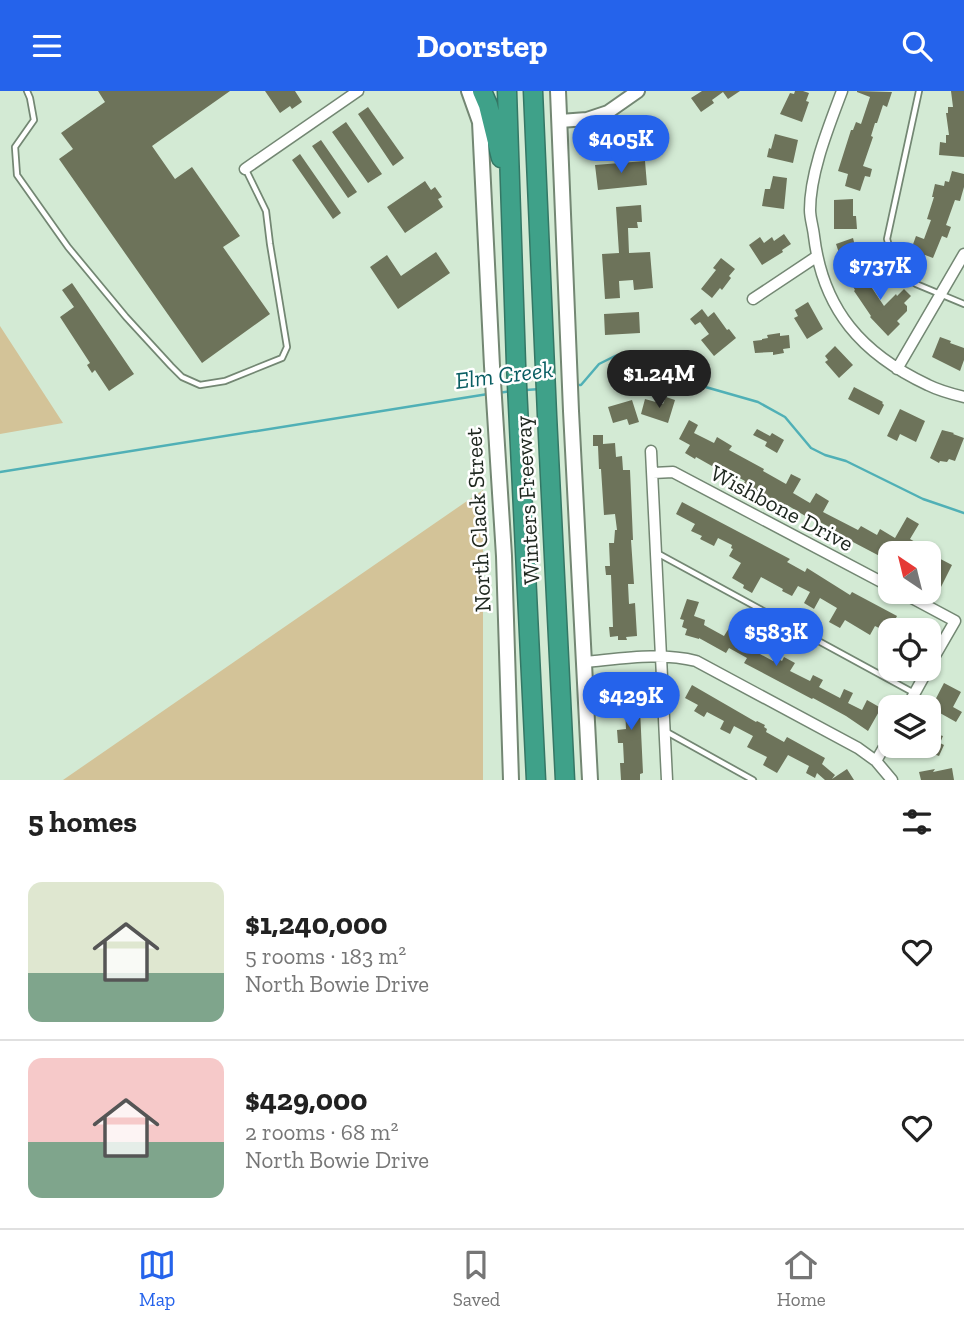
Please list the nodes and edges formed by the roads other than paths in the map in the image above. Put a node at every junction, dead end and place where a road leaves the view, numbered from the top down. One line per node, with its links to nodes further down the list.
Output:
1 (27, 91): 12 (lane)
2 (358, 91): 12 (street)
3 (469, 91): 35 (main road, North Clack Street)
4 (482, 91): 13 (highway)
5 (507, 91): 13 (highway, Winters Freeway)
6 (533, 91): 37 (highway, Winters Freeway)
7 (558, 91): 11 (main road)
8 (638, 91): 11 (street)
9 (842, 91): 15 (street)
10 (919, 91): 16 (lane)
11 (560, 121): 29 (main road)
12 (245, 169)
13 (511, 214): 36 (highway, Winters Freeway)
14 (964, 254): 16 (street)
15 (816, 257): 17 (street); 19 (street)
16 (941, 293): 18 (lane); 19 (street)
17 (753, 299)
18 (964, 303)
19 (897, 369): 20 (street)
20 (964, 397)
21 (651, 451): 22 (street)
22 (653, 473): 23 (street); 24 (street, Wishbone Drive)
23 (656, 552): 28 (street); 31 (lane)
24 (878, 580)
25 (926, 604): 26 (street)
26 (959, 620): 27 (street)
27 (941, 648)
28 (662, 657): 29 (street); 32 (street); 34 (street)
29 (583, 662): 38 (main road)
30 (921, 681): 31 (street)
31 (914, 693)
32 (665, 731): 39 (street); 40 (lane)
33 (878, 758): 34 (street)
34 (876, 761): 41 (street)
35 (511, 780)
36 (536, 780)
37 (565, 780)
38 (590, 780)
39 (667, 780)
40 (753, 780)
41 (892, 780)

